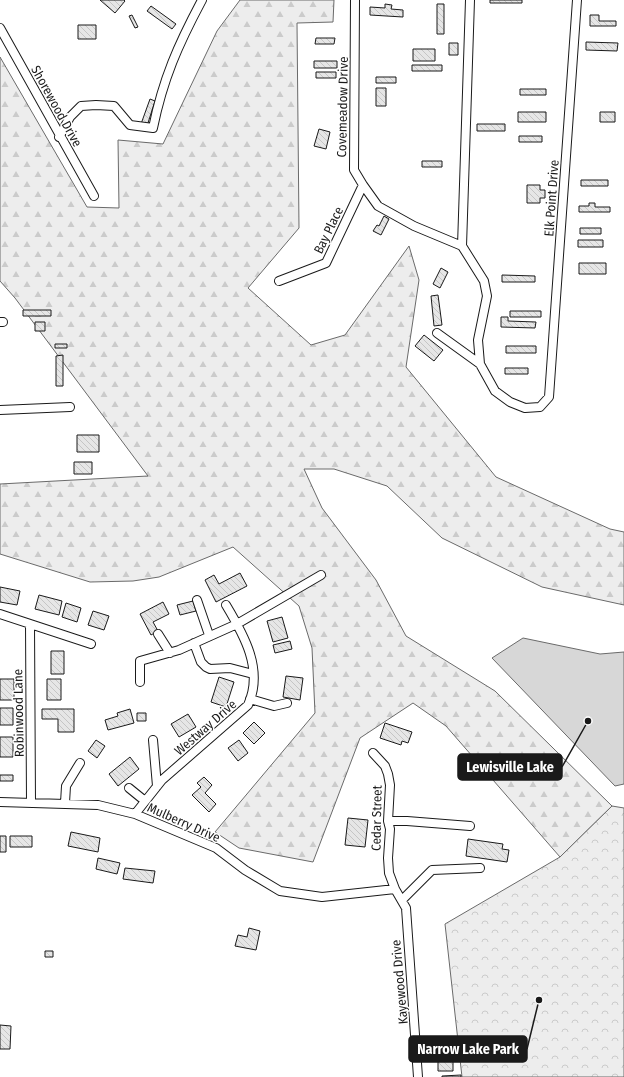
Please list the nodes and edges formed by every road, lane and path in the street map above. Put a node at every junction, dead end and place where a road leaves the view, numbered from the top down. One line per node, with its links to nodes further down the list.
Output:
1 (202, 0): 6 (street)
2 (355, 0): 7 (street, Covemeadow Drive)
3 (470, 0): 9 (street)
4 (577, 0): 12 (street, Elk Point Drive)
5 (0, 28): 6 (street, Shorewood Drive)
6 (59, 137): 8 (street, Shorewood Drive)
7 (363, 185): 9 (street, Covemeadow Drive); 10 (street, Bay Place)
8 (94, 196)
9 (462, 246): 12 (street)
10 (279, 281)
11 (436, 333): 12 (street)
12 (480, 364)
13 (70, 406): 14 (street)
14 (0, 410)
15 (322, 576): 20 (street)
16 (197, 600): 22 (street)
17 (226, 605): 20 (street, Westway Drive)
18 (0, 614): 19 (street)
19 (30, 624): 24 (street); 37 (street, Robinwood Lane)
20 (237, 624): 22 (street); 26 (street, Westway Drive)
21 (158, 634): 25 (street)
22 (209, 635): 23 (street)
23 (194, 643): 25 (street); 26 (street)
24 (91, 644)
25 (170, 653): 27 (street)
26 (253, 674): 28 (street, Westway Drive)
27 (140, 682)
28 (250, 699): 29 (street); 33 (street, Westway Drive)
29 (287, 703)
30 (153, 740): 33 (street)
31 (373, 753): 40 (street, Cedar Street)
32 (80, 763): 38 (street)
33 (158, 786): 35 (street, Westway Drive)
34 (130, 788): 35 (street)
35 (145, 801): 39 (street, Westway Drive)
36 (0, 802): 37 (street, Mulberry Drive)
37 (31, 802): 38 (street, Mulberry Drive)
38 (65, 803): 39 (street, Mulberry Drive)
39 (135, 814): 43 (street, Mulberry Drive)
40 (388, 821): 41 (street); 43 (street, Cedar Street)
41 (470, 826)
42 (480, 868): 44 (street)
43 (395, 889): 44 (street, Kayewood Drive)
44 (402, 900): 45 (street, Kayewood Drive)
45 (418, 1077)

